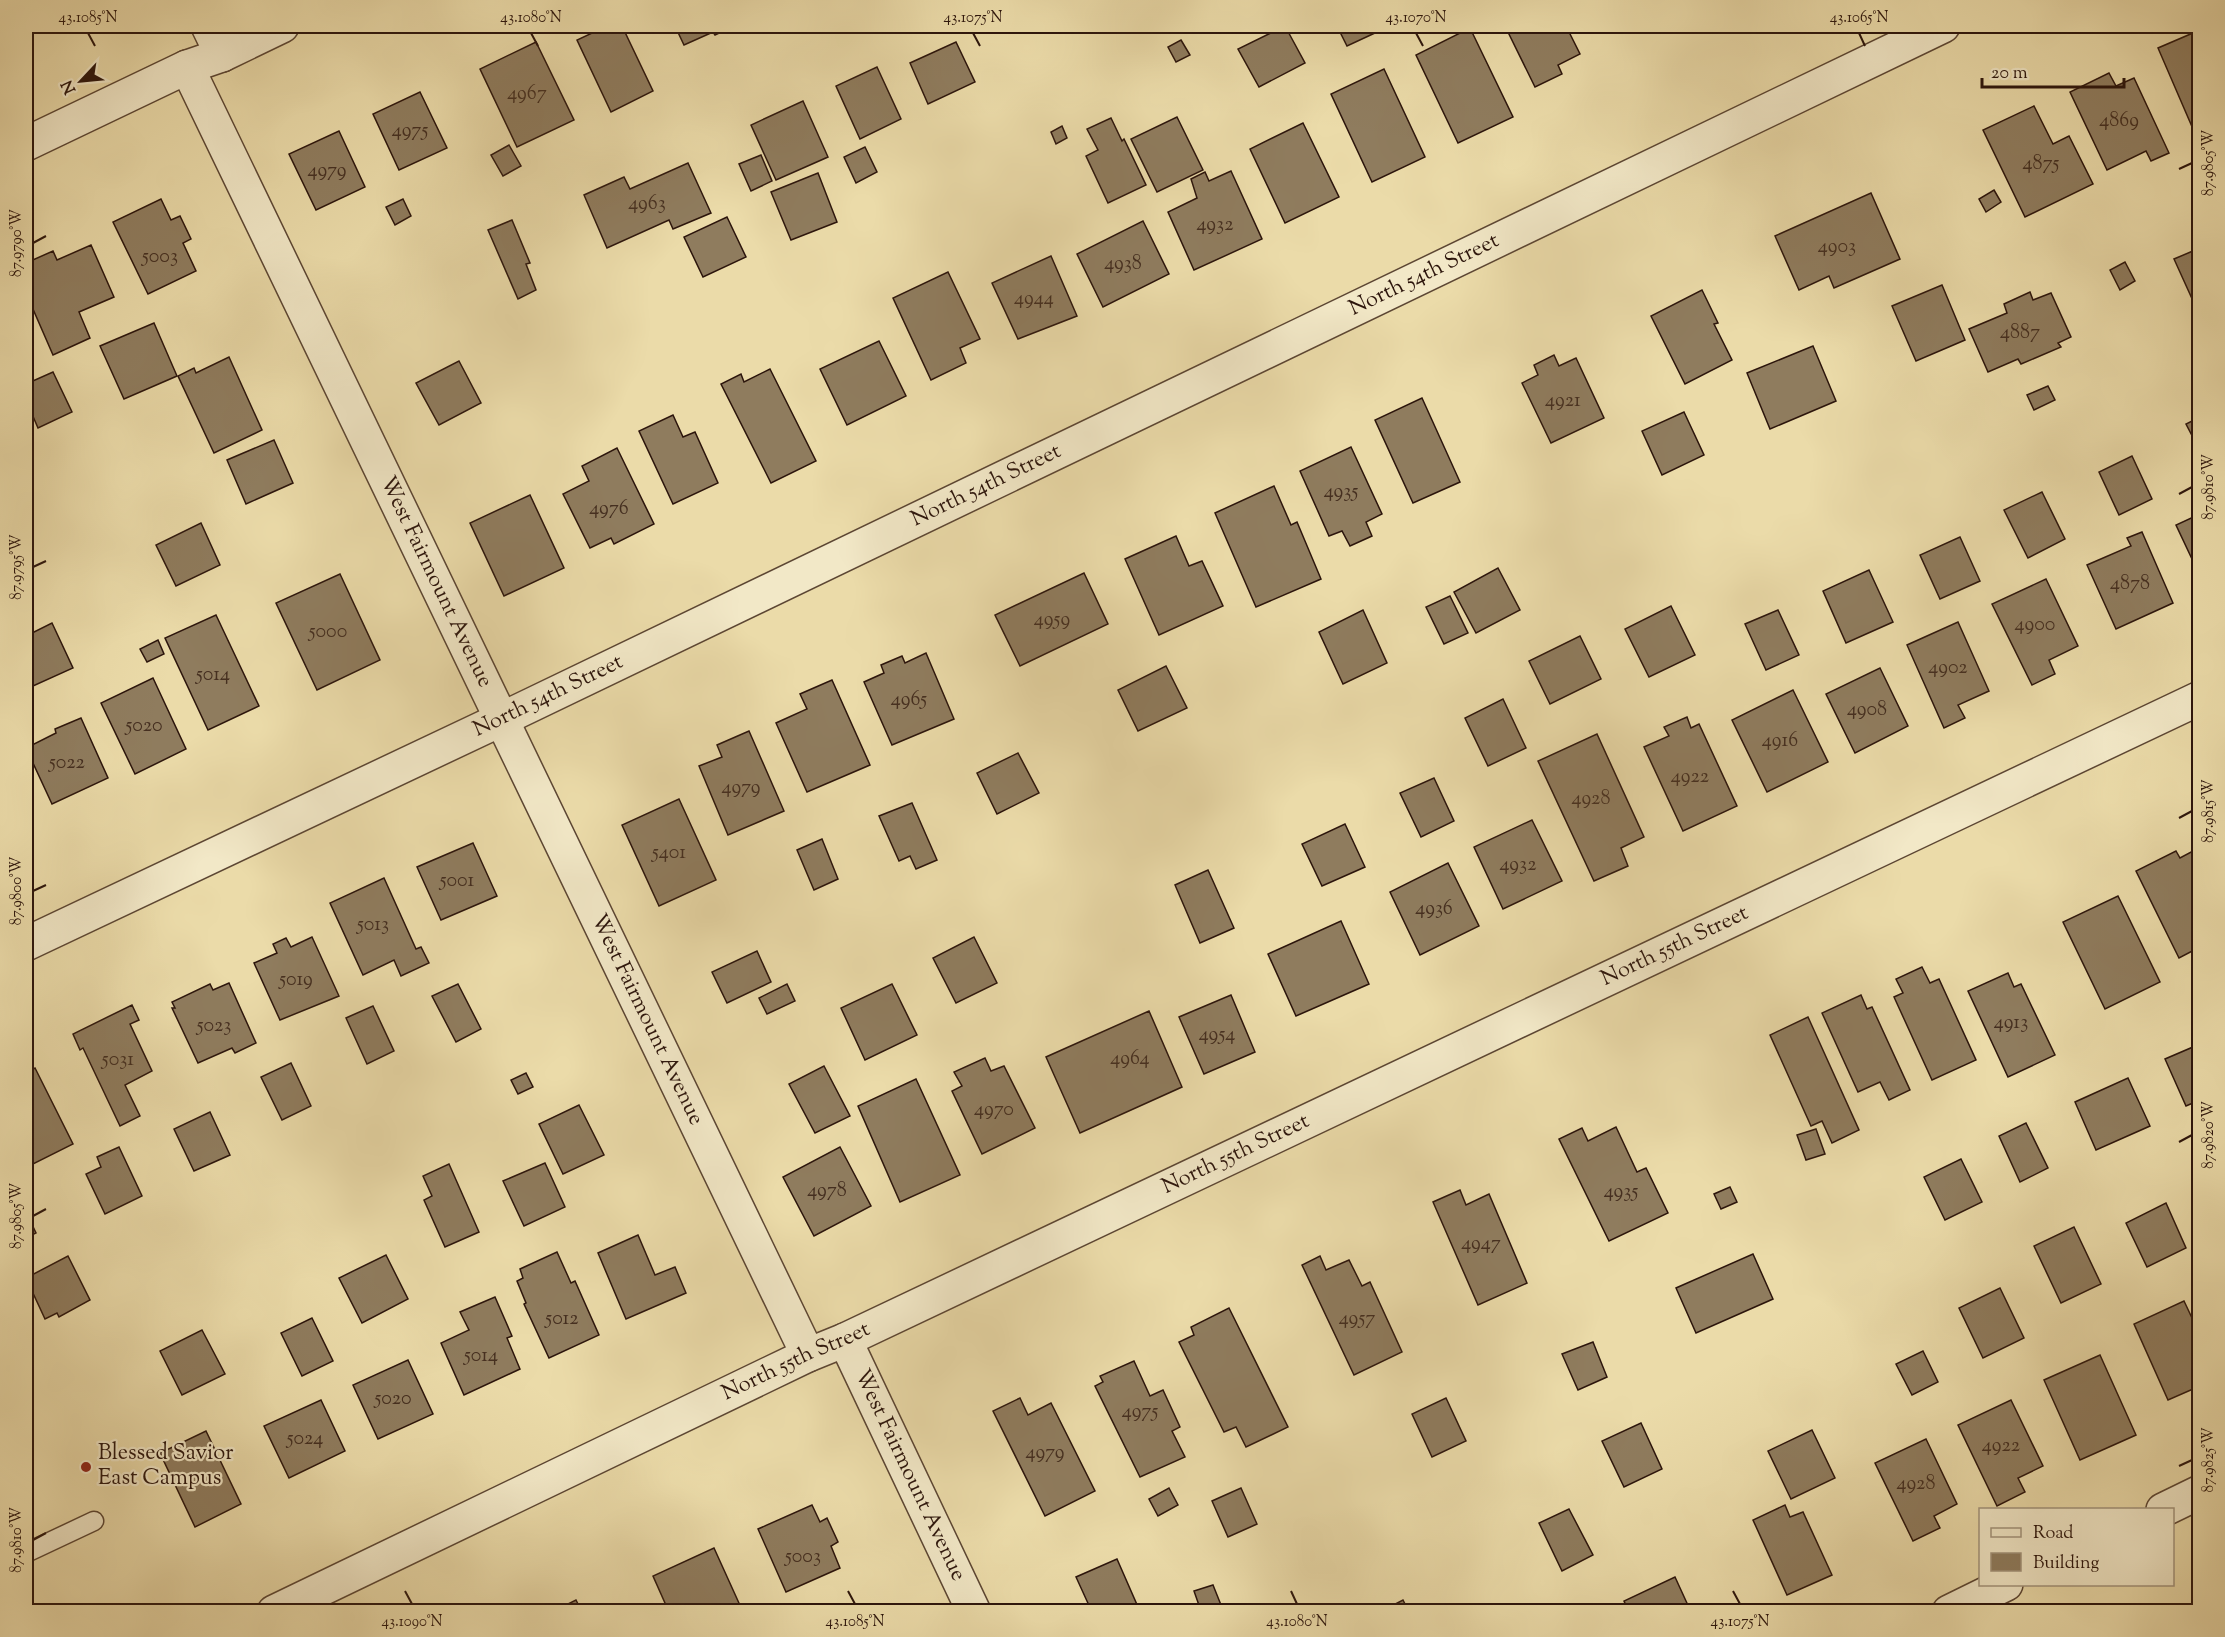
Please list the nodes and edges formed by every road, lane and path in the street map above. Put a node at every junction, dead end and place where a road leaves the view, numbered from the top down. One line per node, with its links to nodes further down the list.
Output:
1 (208, 26): 4 (street)
2 (282, 26): 4 (street)
3 (1944, 26): 8 (street, North 54th Street)
4 (222, 55): 5 (street)
5 (187, 68): 6 (street); 8 (street, West Fairmount Avenue)
6 (26, 144)
7 (2199, 698): 10 (street, North 55th Street)
8 (502, 719): 9 (street, North 54th Street); 11 (street, West Fairmount Avenue)
9 (26, 944)
10 (845, 1340): 11 (street, North 55th Street); 18 (street, West Fairmount Avenue)
11 (808, 1355): 17 (street, North 55th Street)
12 (2199, 1492): 13 (street)
13 (2165, 1508)
14 (93, 1521): 15 (lane)
15 (26, 1552)
16 (2002, 1586): 19 (street)
17 (274, 1611)
18 (974, 1611)
19 (1949, 1611)

